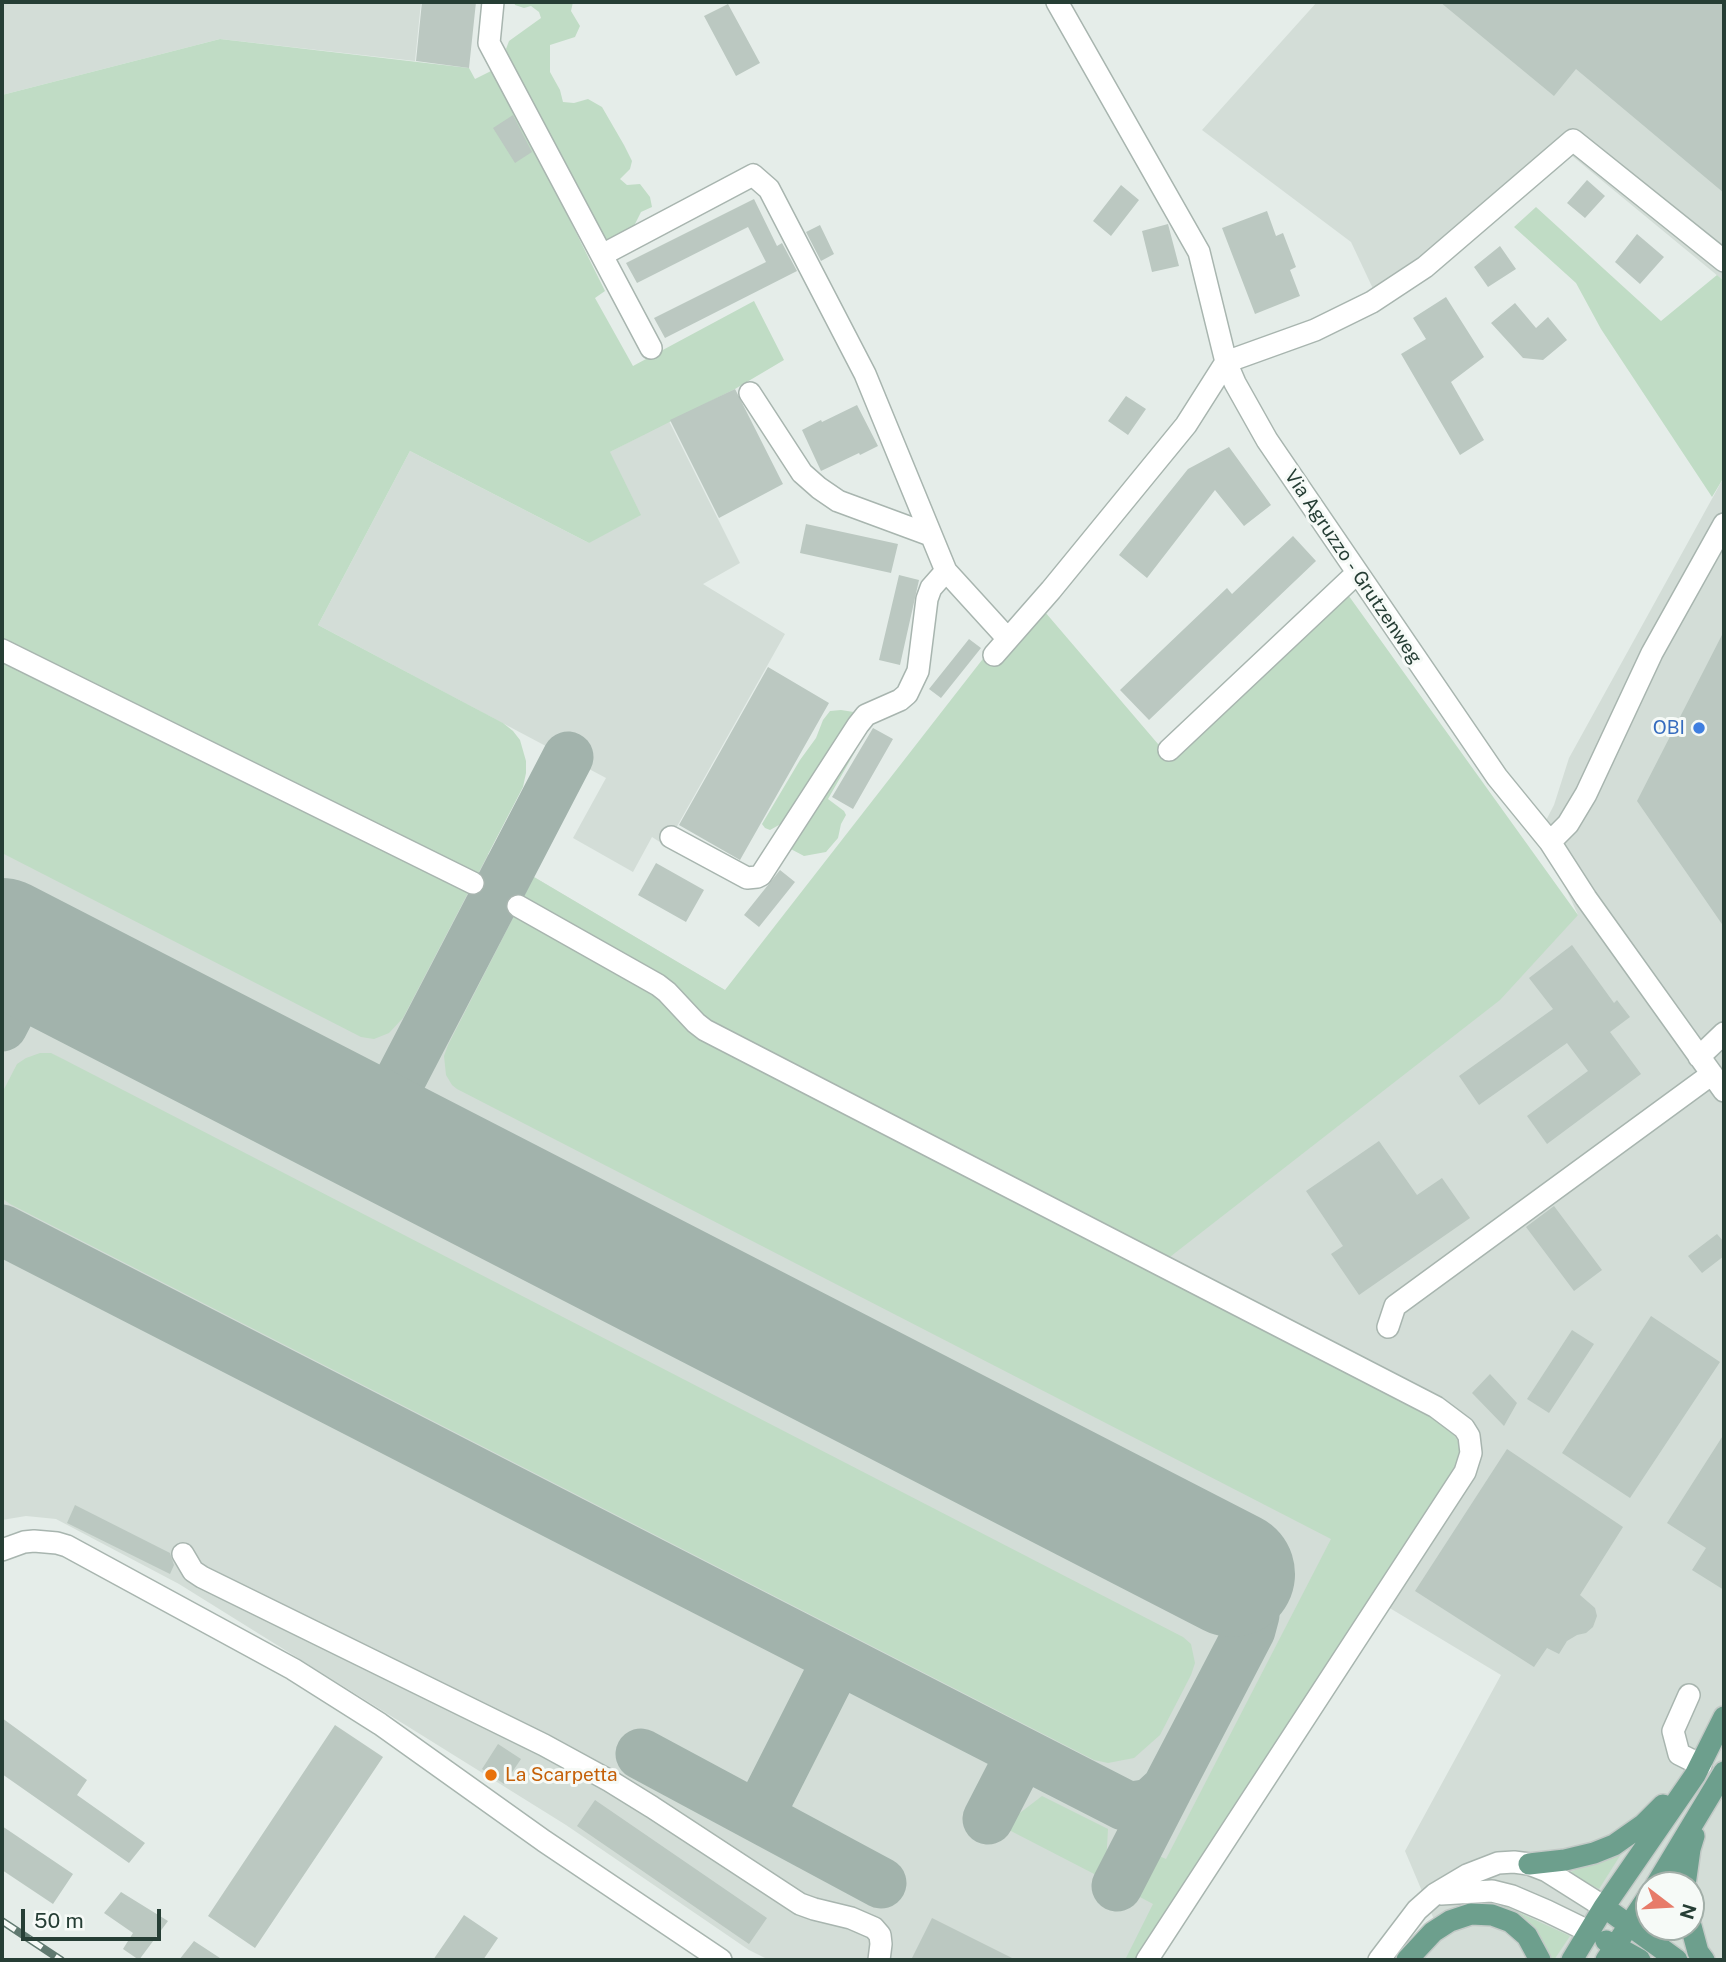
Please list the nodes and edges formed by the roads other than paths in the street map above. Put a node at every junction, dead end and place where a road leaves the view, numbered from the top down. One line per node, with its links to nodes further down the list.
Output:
1 (493, 2): 3 (street)
2 (1057, 2): 6 (street, Via Agruzzo - Grutzenweg)
3 (602, 255): 5 (street); 9 (street)
4 (1724, 261): 6 (street)
5 (651, 348)
6 (1226, 362): 10 (street); 11 (street, Via Agruzzo - Grutzenweg)
7 (750, 393): 9 (street)
8 (1724, 524): 15 (street)
9 (930, 535): 10 (street)
10 (946, 571): 14 (street)
11 (1357, 573): 13 (street); 15 (street, Via Agruzzo - Grutzenweg)
12 (2, 650): 16 (street)
13 (1169, 750)
14 (671, 837)
15 (1550, 842): 19 (street, Via Agruzzo - Grutzenweg)
16 (473, 883)
17 (518, 906): 40 (street)
18 (1724, 1033): 19 (street)
19 (1706, 1065): 20 (street, Via Agruzzo - Grutzenweg); 21 (street)
20 (1724, 1091)
21 (1388, 1327)
22 (2, 1550): 38 (street)
23 (183, 1554): 39 (street)
24 (1689, 1695): 26 (street)
25 (1724, 1717): 26 (main road)
26 (1698, 1770): 29 (main road); 33 (main road)
27 (1724, 1772): 28 (main road)
28 (1704, 1808): 30 (main road); 31 (main road)
29 (1530, 1864): 32 (street); 33 (street)
30 (1665, 1871)
31 (1687, 1871)
32 (1435, 1894): 35 (street); 41 (street)
33 (1604, 1907): 35 (main road); 37 (main road)
34 (1635, 1917): 37 (main road)
35 (1588, 1931): 37 (main road); 44 (main road)
36 (1695, 1941): 47 (main road)
37 (1619, 1942): 45 (main road); 46 (main road)
38 (721, 1960)
39 (878, 1960)
40 (1147, 1960)
41 (1379, 1960)
42 (1407, 1960): 43 (main road)
43 (1540, 1960)
44 (1572, 1960)
45 (1640, 1960)
46 (1677, 1960)
47 (1704, 1960)

